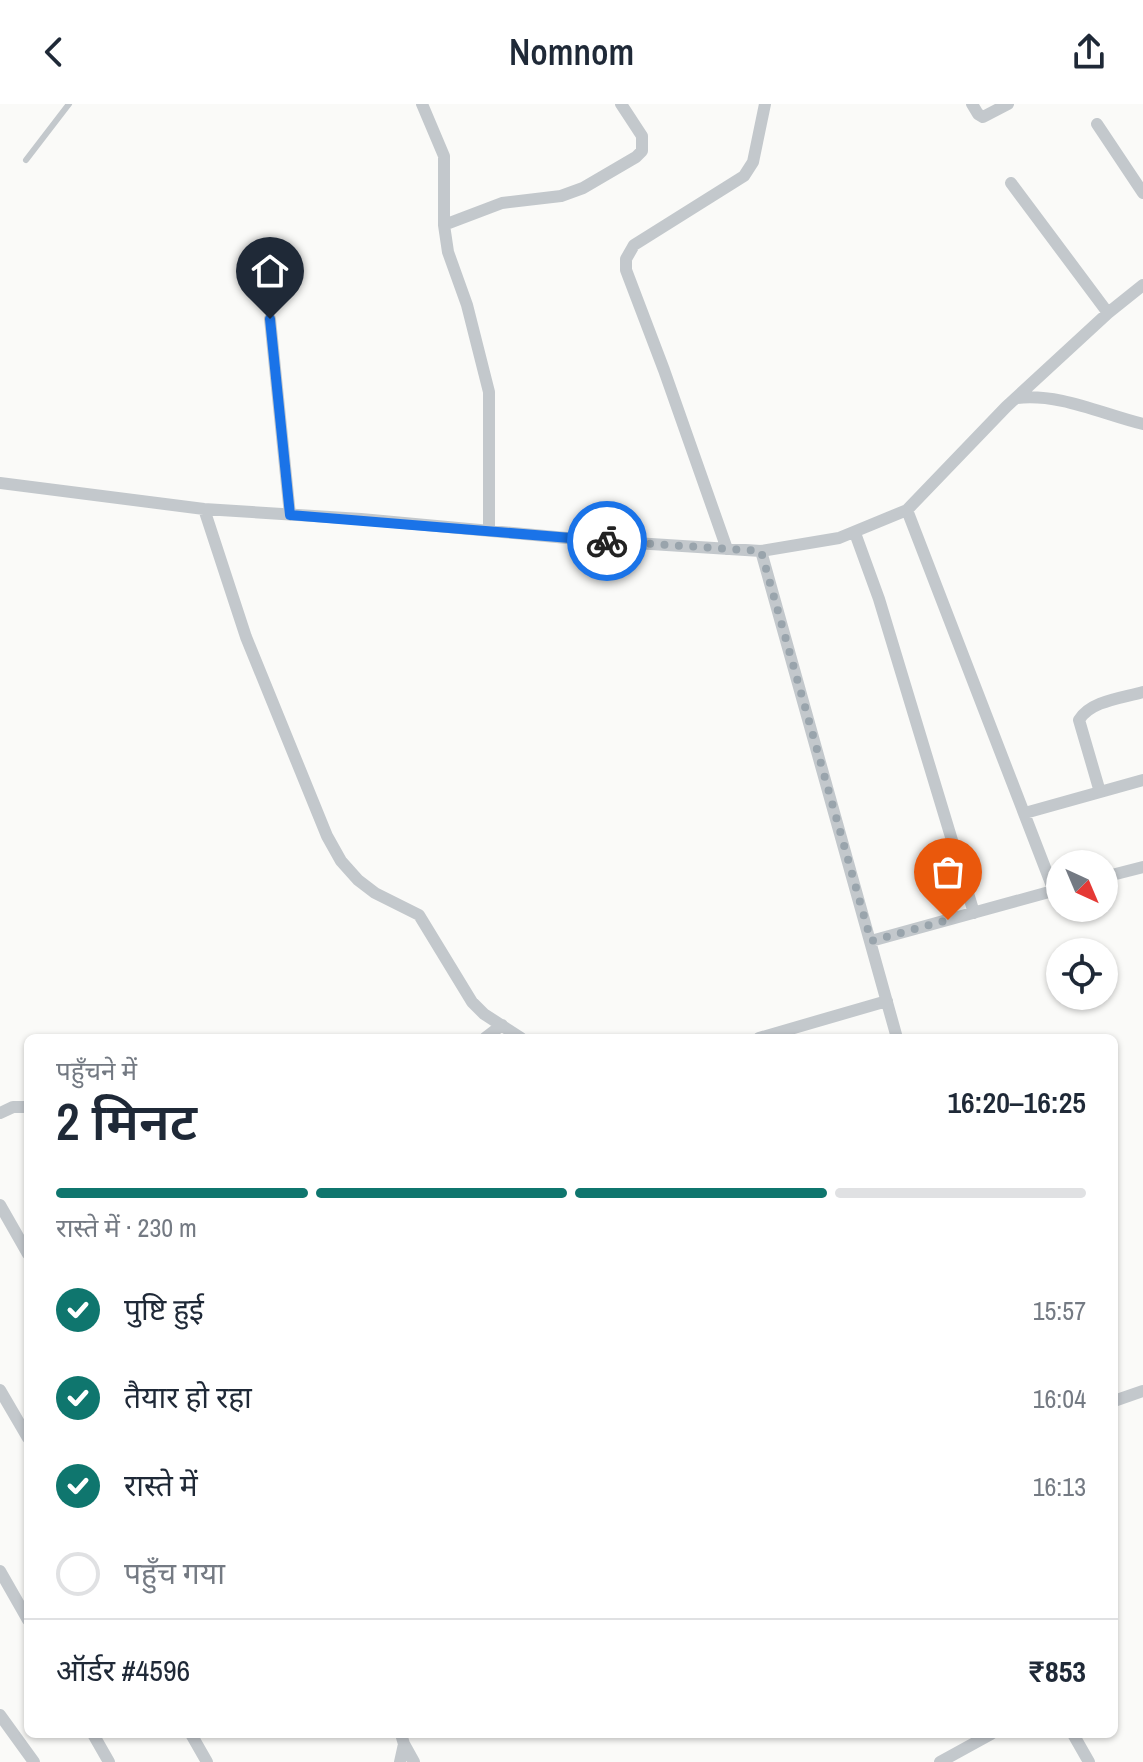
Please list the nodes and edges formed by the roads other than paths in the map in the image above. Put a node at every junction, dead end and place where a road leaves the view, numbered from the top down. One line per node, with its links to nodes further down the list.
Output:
1 (69, 104): 8 (lane)
2 (422, 104): 11 (street)
3 (621, 104): 11 (street)
4 (765, 104): 23 (street)
5 (972, 104): 6 (street)
6 (1008, 104)
7 (1097, 124): 10 (street)
8 (26, 160)
9 (1011, 183): 13 (street)
10 (1143, 193)
11 (444, 225): 21 (street)
12 (1143, 285): 13 (street)
13 (1108, 313): 15 (street)
14 (270, 319): 20 (street)
15 (1017, 398): 16 (street); 19 (street)
16 (1141, 422)
17 (0, 483): 18 (street)
18 (204, 509): 20 (street); 36 (street)
19 (907, 510): 22 (street); 28 (street)
20 (290, 515): 21 (street)
21 (489, 530): 23 (street)
22 (855, 533): 24 (street); 33 (street)
23 (727, 549): 24 (street)
24 (761, 551): 34 (street)
25 (1143, 692): 27 (street)
26 (1143, 780): 27 (street)
27 (1100, 792): 28 (street)
28 (1025, 813): 29 (street)
29 (1046, 864)
30 (1143, 867): 31 (street)
31 (1118, 873)
32 (1046, 893): 33 (street)
33 (974, 913): 34 (street)
34 (871, 941): 35 (street)
35 (887, 1001): 39 (street); 40 (street)
36 (502, 1025): 37 (street); 38 (street)
37 (490, 1034)
38 (515, 1034)
39 (773, 1034)
40 (896, 1034)
41 (24, 1105): 42 (street)
42 (0, 1113)
43 (0, 1205): 44 (street)
44 (24, 1246)
45 (0, 1390): 48 (street)
46 (1143, 1391): 47 (street)
47 (1118, 1400)
48 (12, 1410): 49 (street); 50 (street)
49 (0, 1418)
50 (24, 1431)
51 (0, 1571): 52 (street)
52 (24, 1613)
53 (0, 1715): 59 (street)
54 (95, 1738): 60 (street)
55 (193, 1738): 61 (street)
56 (984, 1738): 64 (street)
57 (1075, 1738): 65 (street)
58 (402, 1739): 62 (street); 63 (street)
59 (34, 1762)
60 (109, 1762)
61 (207, 1762)
62 (400, 1762)
63 (414, 1762)
64 (940, 1762)
65 (1089, 1762)

